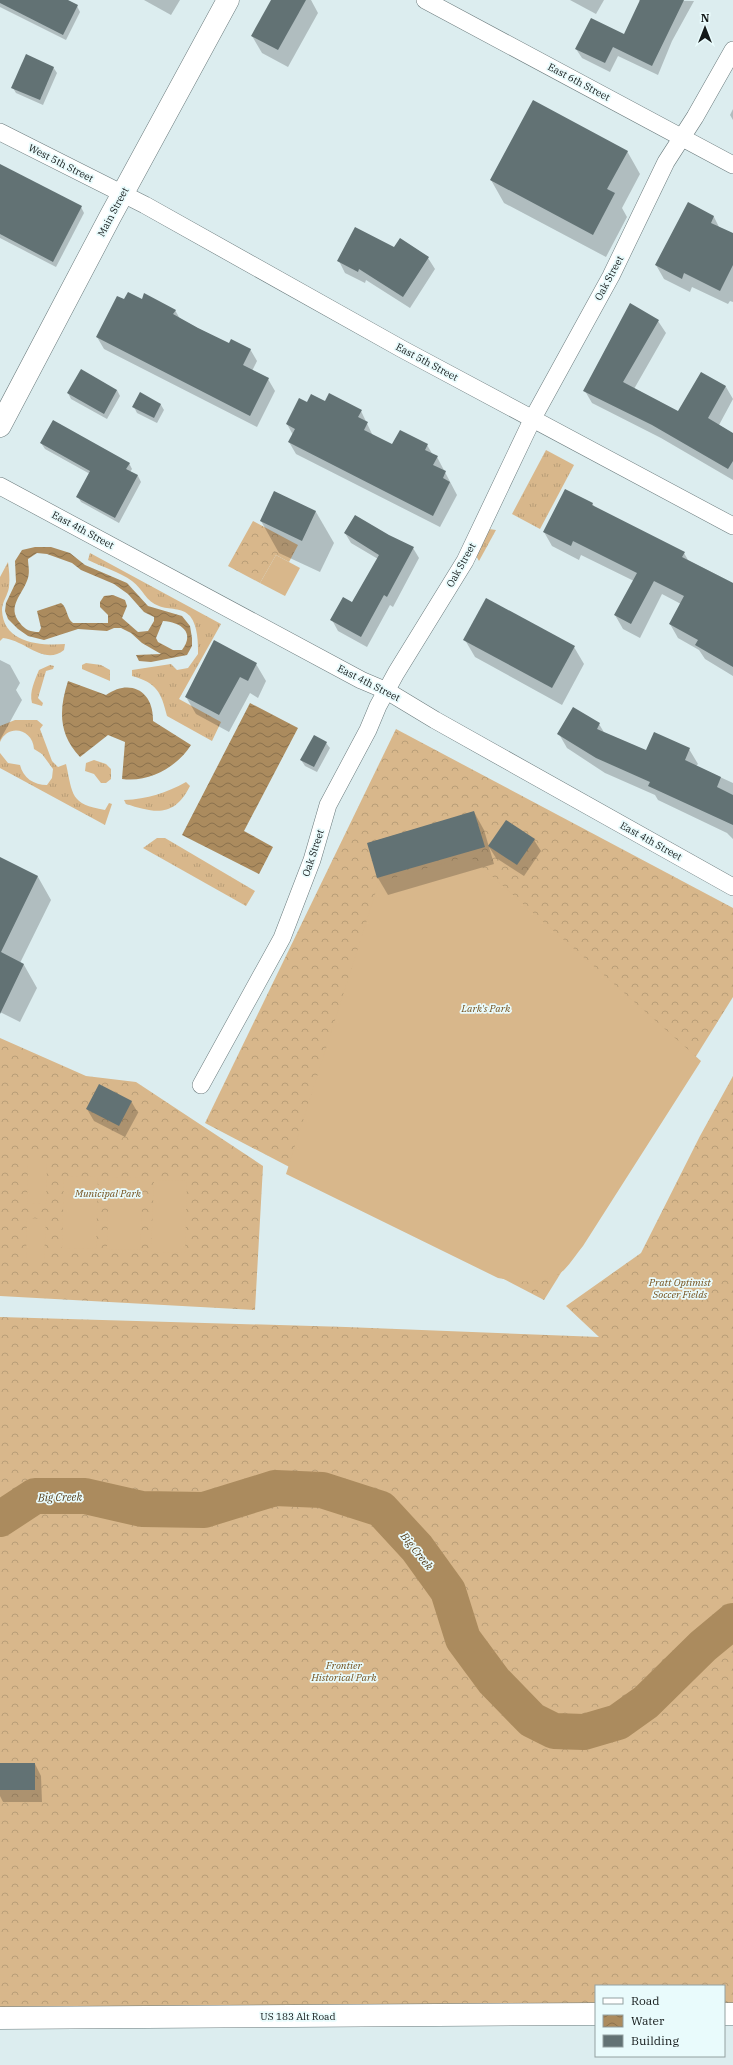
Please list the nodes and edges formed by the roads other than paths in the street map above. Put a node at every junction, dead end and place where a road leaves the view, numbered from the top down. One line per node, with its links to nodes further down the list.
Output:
1 (228, 0): 7 (main road, Main Street)
2 (425, 0): 5 (street, East 6th Street)
3 (733, 50): 5 (street, Oak Street)
4 (0, 132): 7 (street, West 5th Street)
5 (682, 137): 6 (street, East 6th Street); 8 (street, Oak Street)
6 (733, 164)
7 (122, 194): 8 (street, East 5th Street); 9 (main road, Main Street)
8 (533, 418): 11 (street, East 5th Street); 12 (street, Oak Street)
9 (0, 426)
10 (0, 486): 12 (street, East 4th Street)
11 (733, 526)
12 (386, 691): 13 (street, East 4th Street); 14 (street, Oak Street)
13 (733, 887)
14 (200, 1085)
15 (595, 2014): 16 (main road, US 183 Alt Road)
16 (0, 2018)

